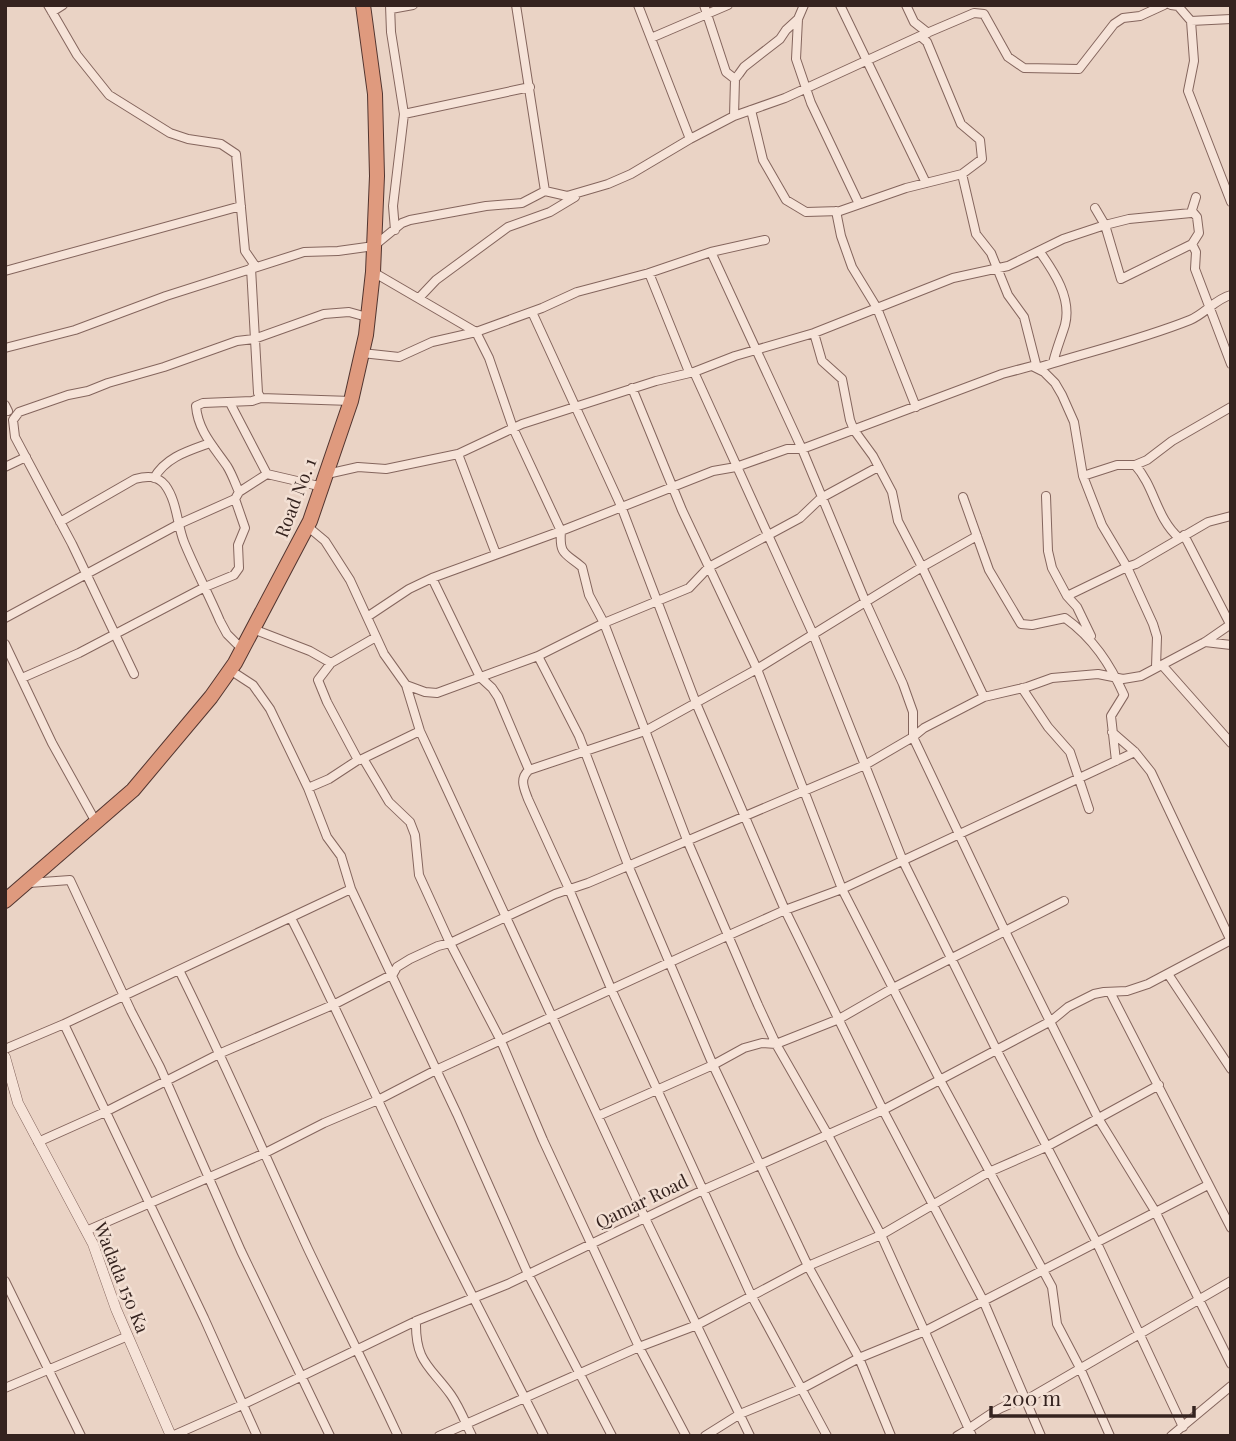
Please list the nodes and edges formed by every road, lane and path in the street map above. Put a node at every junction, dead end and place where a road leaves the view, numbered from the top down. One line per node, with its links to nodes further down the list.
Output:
1 (63, 5): 14 (street)
2 (363, 5): 44 (highway, Road No. 1)
3 (413, 5): 13 (street)
4 (516, 5): 23 (street)
5 (638, 5): 20 (street)
6 (704, 5): 15 (street)
7 (728, 5): 15 (street)
8 (804, 5): 16 (street)
9 (840, 5): 21 (street)
10 (906, 5): 19 (street)
11 (1164, 5): 19 (street)
12 (1171, 5): 18 (street)
13 (390, 7): 26 (street)
14 (50, 8): 36 (street)
15 (708, 15): 20 (street); 22 (street)
16 (798, 19): 22 (street); 24 (street)
17 (1231, 19): 18 (street)
18 (1191, 21): 34 (street)
19 (924, 34): 21 (street); 29 (street)
20 (651, 38): 28 (street)
21 (867, 61): 24 (street); 30 (street)
22 (735, 79): 27 (street)
23 (530, 87): 26 (street); 32 (street)
24 (806, 88): 25 (street); 35 (street)
25 (751, 110): 27 (street); 38 (street)
26 (404, 114): 41 (street)
27 (734, 116): 28 (street)
28 (690, 139): 31 (street)
29 (962, 174): 30 (street); 48 (street)
30 (926, 183): 35 (street)
31 (586, 190): 32 (street); 53 (street)
32 (545, 191): 41 (street)
33 (1196, 198): 39 (street)
34 (1231, 202)
35 (859, 204): 38 (street)
36 (241, 206): 47 (street); 49 (street)
37 (1096, 208): 40 (street)
38 (836, 211): 54 (street)
39 (1192, 211): 40 (street); 43 (street)
40 (1105, 225): 43 (street); 45 (street)
41 (395, 230): 44 (street)
42 (765, 240): 46 (street)
43 (1192, 244): 55 (street)
44 (374, 246): 47 (street); 50 (highway, Road No. 1)
45 (1040, 251): 48 (street); 64 (street)
46 (711, 252): 51 (street); 62 (street)
47 (254, 267): 60 (street); 61 (street)
48 (997, 270): 54 (street); 66 (street)
49 (5, 271)
50 (373, 272): 53 (street); 57 (highway, Road No. 1)
51 (649, 273): 56 (street); 67 (street)
52 (1231, 295): 55 (street)
53 (419, 298): 58 (street)
54 (877, 308): 59 (street); 73 (street)
55 (1210, 309): 64 (street); 65 (street)
56 (532, 312): 58 (street); 72 (street)
57 (368, 317): 60 (street); 63 (highway, Road No. 1)
58 (476, 332): 63 (street); 77 (street)
59 (814, 333): 62 (street); 78 (street)
60 (254, 338): 69 (street); 76 (street)
61 (5, 348)
62 (756, 351): 67 (street); 80 (street)
63 (362, 353): 70 (highway, Road No. 1)
64 (1053, 363): 66 (street)
65 (1231, 365)
66 (1038, 368): 73 (street); 88 (street)
67 (692, 372): 68 (street); 85 (street)
68 (632, 388): 72 (street); 91 (street)
69 (261, 398): 70 (street); 71 (street)
70 (351, 401): 90 (highway, Road No. 1)
71 (230, 403): 79 (street); 87 (street)
72 (574, 407): 77 (street); 96 (street)
73 (916, 407): 78 (street)
74 (1231, 407): 83 (street)
75 (6, 409): 76 (street)
76 (19, 412): 82 (street)
77 (513, 428): 81 (street); 101 (street)
78 (854, 430): 80 (street); 86 (street)
79 (210, 443): 89 (street); 92 (street)
80 (802, 449): 85 (street); 94 (street)
81 (457, 454): 90 (street); 105 (street)
82 (26, 457): 84 (street); 98 (street)
83 (1135, 465): 88 (street); 104 (street)
84 (5, 467)
85 (736, 467): 91 (street); 102 (street)
86 (878, 467): 94 (street); 106 (street)
87 (267, 474): 90 (street); 92 (street)
88 (1083, 476): 108 (street)
89 (154, 478): 98 (street); 99 (street)
90 (325, 480): 100 (highway, Road No. 1)
91 (674, 488): 96 (street); 107 (street)
92 (237, 496): 99 (street); 111 (street)
93 (1046, 496): 112 (street)
94 (821, 498): 102 (street); 114 (street)
95 (963, 498): 103 (street)
96 (621, 506): 101 (street); 113 (street)
97 (1231, 516): 104 (street)
98 (60, 522): 109 (street)
99 (179, 524): 109 (street); 111 (street)
100 (307, 526): 115 (street); 119 (highway, Road No. 1)
101 (561, 531): 105 (street); 117 (street)
102 (768, 536): 107 (street); 120 (street)
103 (977, 536): 106 (street); 124 (street)
104 (1181, 536): 108 (street); 118 (street)
105 (496, 554): 110 (street)
106 (922, 566): 114 (street); 139 (street)
107 (709, 567): 113 (street); 131 (street)
108 (1127, 567): 112 (street); 130 (street)
109 (87, 575): 116 (street); 121 (street)
110 (432, 578): 115 (street); 135 (street)
111 (205, 587): 121 (street); 127 (street)
112 (1067, 596): 124 (street)
113 (656, 601): 117 (street); 140 (street)
114 (866, 603): 120 (street); 144 (street)
115 (367, 617): 122 (street)
116 (5, 618)
117 (604, 623): 128 (street); 142 (street)
118 (1231, 624): 123 (street)
119 (253, 629): 127 (highway, Road No. 1); 129 (street)
120 (813, 634): 131 (street); 150 (street)
121 (115, 635): 133 (street); 136 (street)
122 (376, 637): 129 (street); 137 (street)
123 (1205, 642): 126 (street); 130 (street)
124 (1095, 643): 134 (street)
125 (5, 644): 136 (street)
126 (1231, 645)
127 (242, 649): 132 (highway, Road No. 1)
128 (538, 656): 135 (street); 146 (street)
129 (331, 663): 148 (street)
130 (1159, 666): 134 (street); 145 (street)
131 (757, 669): 140 (street); 154 (street)
132 (230, 670): 153 (street); 157 (highway, Road No. 1)
133 (134, 674)
134 (1114, 676): 138 (street); 143 (street)
135 (480, 677): 137 (street); 151 (street)
136 (22, 678): 157 (street)
137 (406, 685): 141 (street)
138 (1022, 688): 139 (street); 152 (street)
139 (984, 697): 144 (street)
140 (695, 703): 142 (street); 156 (street)
141 (420, 731): 148 (street); 169 (street)
142 (645, 731): 146 (street); 159 (street)
143 (1112, 732): 147 (street); 149 (street)
144 (914, 737): 150 (street); 158 (street)
145 (1231, 743)
146 (585, 751): 151 (street); 161 (street)
147 (1136, 752): 149 (street); 173 (street)
148 (361, 760): 153 (street); 174 (street)
149 (1116, 761): 152 (street)
150 (865, 765): 154 (street); 160 (street)
151 (529, 770): 164 (street)
152 (1080, 777): 155 (street); 158 (street)
153 (308, 788): 163 (street)
154 (804, 792): 156 (street); 165 (street)
155 (1089, 809)
156 (745, 816): 159 (street); 168 (street)
157 (97, 824): 162 (highway, Road No. 1)
158 (960, 834): 160 (street); 171 (street)
159 (687, 840): 161 (street); 172 (street)
160 (903, 861): 165 (street); 175 (street)
161 (628, 865): 164 (street); 176 (street)
162 (26, 884): 166 (highway, Road No. 1); 183 (street)
163 (351, 889): 170 (street); 178 (street)
164 (569, 889): 169 (street); 181 (street)
165 (842, 889): 168 (street); 180 (street)
166 (5, 901)
167 (1064, 901): 171 (street)
168 (785, 910): 172 (street); 186 (street)
169 (506, 916): 174 (street); 185 (street)
170 (291, 918): 177 (street); 184 (street)
171 (1005, 931): 175 (street); 187 (street)
172 (727, 936): 176 (street); 190 (street)
173 (1231, 941): 179 (street, Qamar Road)
174 (450, 943): 178 (street); 189 (street)
175 (950, 958): 180 (street); 192 (street)
176 (669, 963): 181 (street); 195 (street)
177 (180, 970): 183 (street); 193 (street)
178 (393, 974): 184 (street); 197 (street)
179 (1168, 974): 182 (street, Qamar Road); 196 (street)
180 (893, 988): 186 (street); 199 (street)
181 (612, 991): 185 (street); 201 (street)
182 (1110, 992): 187 (street, Qamar Road); 200 (street)
183 (124, 995): 188 (street); 198 (street)
184 (335, 1004): 193 (street); 202 (street)
185 (552, 1017): 189 (street); 205 (street)
186 (839, 1018): 190 (street); 203 (street)
187 (1051, 1021): 192 (street, Qamar Road); 206 (street)
188 (64, 1024): 191 (street); 204 (street)
189 (500, 1041): 197 (street); 224 (street)
190 (776, 1044): 195 (street); 207 (street)
191 (5, 1049)
192 (996, 1049): 199 (street, Qamar Road); 209 (street)
193 (221, 1053): 198 (street); 210 (street)
194 (5, 1057): 208 (street, Wadada 150 Ka)
195 (713, 1065): 201 (street); 211 (street)
196 (1231, 1069)
197 (436, 1070): 202 (street); 227 (street)
198 (166, 1080): 204 (street); 213 (street)
199 (940, 1080): 203 (street, Qamar Road); 212 (street)
200 (1158, 1085): 206 (street); 214 (street)
201 (656, 1090): 205 (street); 215 (street)
202 (378, 1101): 210 (street); 231 (street)
203 (883, 1110): 207 (street, Qamar Road); 217 (street)
204 (106, 1112): 208 (street); 216 (street)
205 (598, 1116): 219 (street)
206 (1098, 1118): 209 (street); 218 (street)
207 (828, 1135): 211 (street, Qamar Road); 222 (street)
208 (38, 1142): 221 (street, Wadada 150 Ka)
209 (1046, 1147): 212 (street); 223 (street)
210 (265, 1153): 213 (street); 240 (street)
211 (761, 1165): 215 (street, Qamar Road); 225 (street)
212 (989, 1172): 217 (street); 226 (street)
213 (208, 1177): 216 (street); 246 (street)
214 (1208, 1185): 218 (street); 220 (street)
215 (704, 1190): 219 (street, Qamar Road); 230 (street)
216 (149, 1202): 221 (street); 252 (street)
217 (934, 1206): 222 (street); 232 (street)
218 (1155, 1211): 223 (street); 233 (street)
219 (645, 1218): 224 (street, Qamar Road); 235 (street)
220 (1231, 1228)
221 (86, 1231): 238 (street, Wadada 150 Ka)
222 (880, 1235): 225 (street); 236 (street)
223 (1096, 1241): 226 (street); 237 (street)
224 (590, 1244): 227 (street, Qamar Road); 239 (street)
225 (808, 1266): 230 (street); 241 (street)
226 (1043, 1269): 232 (street); 243 (street)
227 (528, 1274): 231 (street, Qamar Road); 245 (street)
228 (5, 1281): 244 (street)
229 (1231, 1281): 233 (street)
230 (751, 1296): 235 (street); 249 (street)
231 (472, 1298): 234 (street, Qamar Road); 250 (street)
232 (984, 1300): 236 (street); 251 (street)
233 (1197, 1300): 237 (street); 242 (street)
234 (416, 1321): 240 (street, Qamar Road); 254 (street)
235 (697, 1325): 239 (street); 253 (street)
236 (925, 1331): 241 (street); 256 (street)
237 (1139, 1334): 243 (street); 255 (street)
238 (128, 1336): 244 (street); 258 (street, Wadada 150 Ka)
239 (639, 1347): 245 (street); 266 (street)
240 (358, 1348): 246 (street, Qamar Road); 261 (street)
241 (859, 1358): 249 (street); 270 (street)
242 (1231, 1364)
243 (1080, 1368): 251 (street); 273 (street)
244 (50, 1369): 248 (street); 257 (street)
245 (579, 1375): 250 (street); 265 (street)
246 (300, 1377): 252 (street, Qamar Road); 260 (street)
247 (1231, 1387): 255 (street)
248 (5, 1388)
249 (803, 1388): 253 (street); 269 (street)
250 (525, 1398): 254 (street); 264 (street)
251 (1026, 1400): 256 (street); 272 (street)
252 (242, 1405): 258 (street, Qamar Road); 259 (street)
253 (740, 1415): 267 (street); 268 (street)
254 (465, 1423): 262 (street); 263 (street)
255 (1177, 1432)
256 (970, 1433): 271 (street)
257 (81, 1436)
258 (172, 1436)
259 (257, 1436)
260 (330, 1436)
261 (398, 1436)
262 (439, 1436)
263 (472, 1436)
264 (544, 1436)
265 (612, 1436)
266 (686, 1436)
267 (705, 1436)
268 (750, 1436)
269 (827, 1436)
270 (891, 1436)
271 (957, 1436)
272 (1041, 1436)
273 (1110, 1436)

